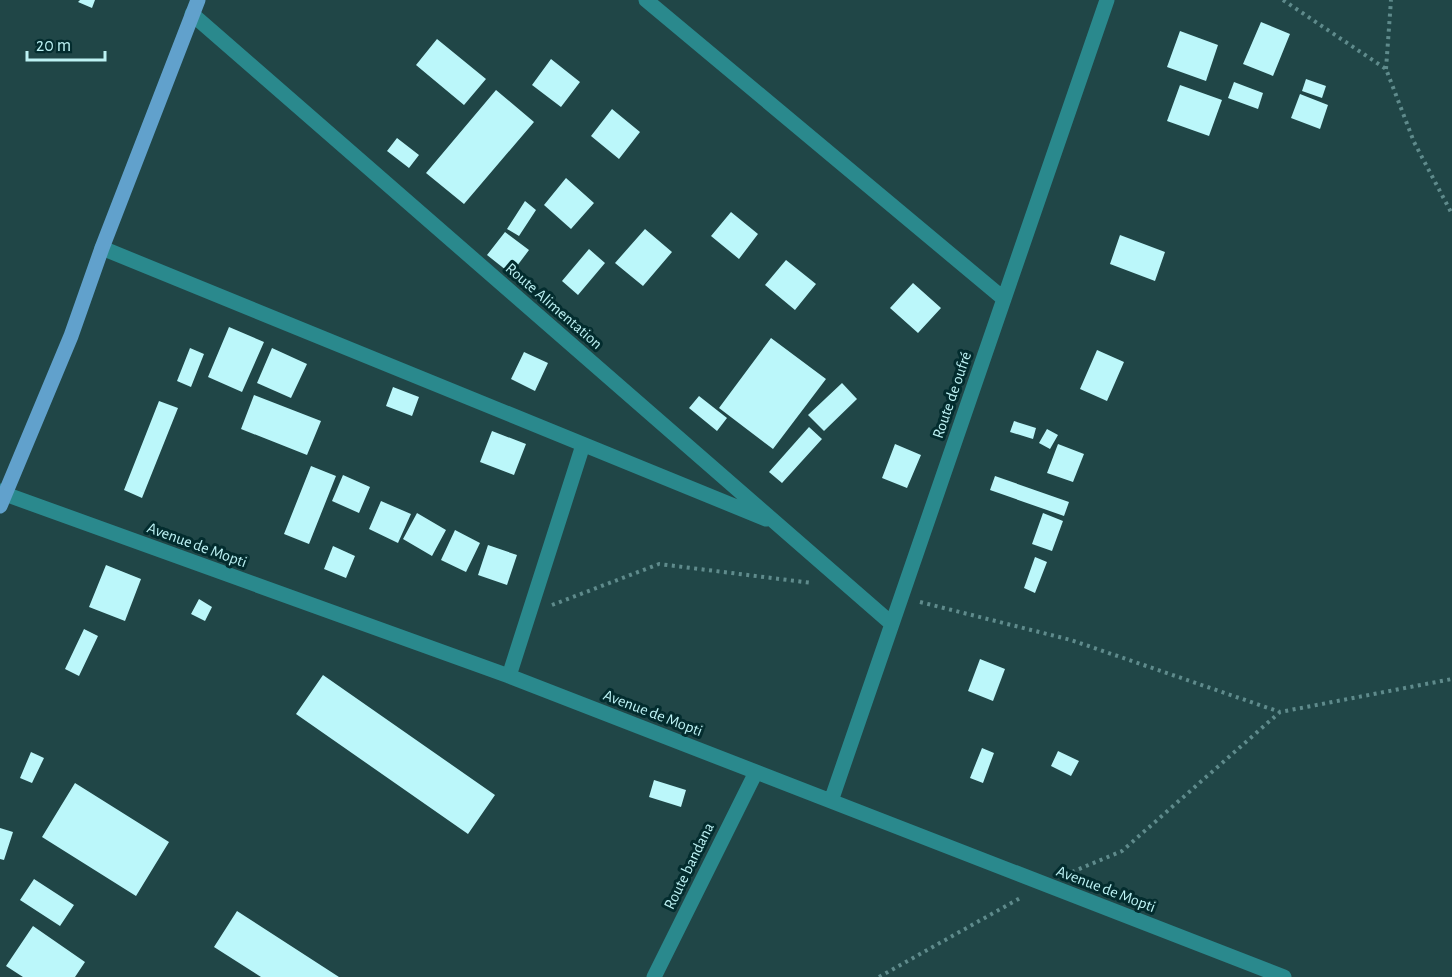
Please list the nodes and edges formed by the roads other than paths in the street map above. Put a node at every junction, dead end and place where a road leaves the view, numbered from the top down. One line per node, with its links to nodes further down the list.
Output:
1 (646, 0): 5 (street)
2 (1102, 3): 5 (street, Route de oufré)
3 (195, 7): 4 (main road, Avenue de Mopti); 8 (street, Route Alimentation)
4 (102, 248): 6 (street); 7 (main road, Avenue de Mopti)
5 (1004, 299): 9 (street, Route de oufré)
6 (583, 445): 8 (street); 10 (street)
7 (2, 497): 10 (street, Avenue de Mopti)
8 (777, 524): 9 (street, Route Alimentation)
9 (892, 624): 12 (street, Route de oufré)
10 (509, 676): 11 (street, Avenue de Mopti)
11 (756, 772): 12 (street, Avenue de Mopti); 13 (street, Route bandana)
12 (831, 801): 14 (street, Avenue de Mopti)
13 (654, 977)
14 (1284, 977)

